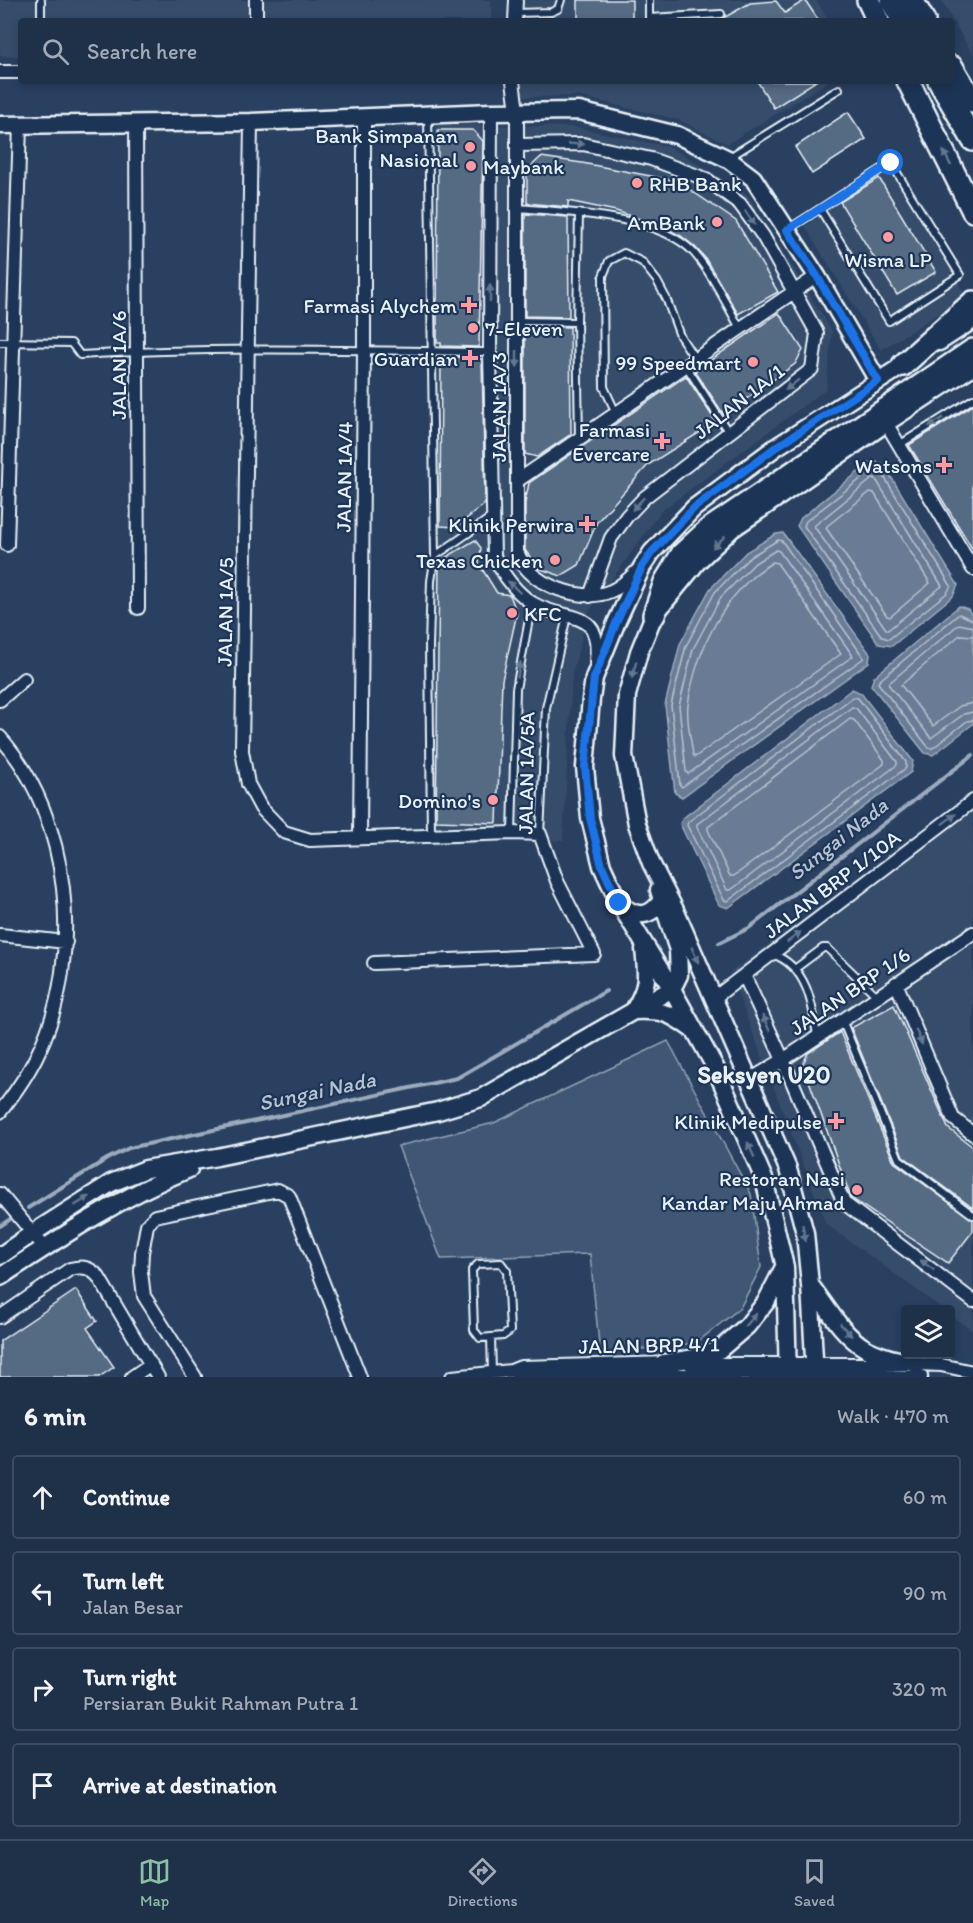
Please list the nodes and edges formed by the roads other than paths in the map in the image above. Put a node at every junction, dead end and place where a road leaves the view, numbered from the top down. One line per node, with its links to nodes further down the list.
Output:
1 (41, 0): 10 (lane)
2 (256, 0): 11 (street)
3 (561, 0): 8 (lane)
4 (649, 0): 12 (lane)
5 (868, 0): 14 (highway)
6 (891, 0): 15 (highway)
7 (912, 0): 16 (highway)
8 (516, 11)
9 (721, 14): 13 (lane)
10 (41, 18)
11 (256, 18)
12 (649, 18)
13 (689, 18)
14 (877, 18)
15 (901, 18)
16 (922, 18)
17 (0, 72): 18 (street)
18 (18, 72)
19 (955, 72): 24 (highway)
20 (513, 84): 25 (street, JALAN 1A/3)
21 (910, 84): 38 (highway, one-way to 21)
22 (941, 84): 33 (highway)
23 (839, 89): 35 (lane)
24 (973, 102)
25 (517, 111): 26 (main road); 34 (street, JALAN 1A/3); 35 (main road)
26 (491, 112): 27 (main road); 55 (street, JALAN 1A/3, one-way to 26)
27 (428, 114): 28 (main road); 54 (lane)
28 (364, 117): 30 (main road); 51 (street, JALAN 1A/4)
29 (136, 122): 30 (main road); 32 (main road); 53 (street, JALAN 1A/6)
30 (251, 122): 50 (street, JALAN 1A/5)
31 (0, 124): 32 (main road)
32 (20, 124): 49 (street)
33 (973, 140)
34 (517, 145): 36 (street, JALAN 1A/3); 42 (street, JALAN 1A/1, one-way to 42)
35 (728, 159): 40 (main road)
36 (517, 207): 39 (lane); 45 (street, JALAN 1A/3)
37 (820, 209): 37 (lane); 40 (lane)
38 (973, 211)
39 (579, 213): 46 (lane); 47 (lane)
40 (787, 230): 41 (main road)
41 (817, 276): 42 (street); 59 (main road)
42 (794, 292): 47 (street); 63 (street, JALAN 1A/1, one-way to 63)
43 (973, 302): 57 (highway)
44 (973, 320): 57 (main road)
45 (517, 321): 46 (lane); 66 (street, JALAN 1A/3, one-way to 66)
46 (577, 322): 64 (lane)
47 (740, 328): 56 (street)
48 (0, 342): 49 (lane)
49 (13, 342): 53 (lane); 68 (street)
50 (248, 350): 51 (lane); 53 (lane); 87 (street, JALAN 1A/5)
51 (364, 350): 54 (lane); 87 (street, JALAN 1A/4)
52 (973, 350): 77 (highway)
53 (137, 351): 75 (street, JALAN 1A/6)
54 (432, 352): 55 (lane); 69 (lane)
55 (490, 352): 67 (street, JALAN 1A/3)
56 (691, 362): 61 (street); 61 (lane); 63 (lane)
57 (903, 365): 59 (main road)
58 (973, 366): 62 (main road)
59 (878, 381): 70 (main road)
60 (973, 399): 65 (lane, one-way to 65)
61 (616, 413): 64 (street)
62 (886, 423): 65 (street); 77 (main road, one-way to 77)
63 (729, 433): 73 (street, JALAN 1A/1, one-way to 73)
64 (579, 439): 66 (street)
65 (899, 445): 71 (street)
66 (517, 481): 72 (street, JALAN 1A/3)
67 (493, 516): 69 (lane); 74 (street, JALAN 1A/3, one-way to 67)
68 (7, 545)
69 (435, 556): 86 (lane)
70 (642, 567): 73 (street); 79 (main road)
71 (973, 569)
72 (558, 589): 73 (street, JALAN 1A/3); 76 (street)
73 (590, 596)
74 (532, 603): 76 (street, JALAN 1A/3); 84 (lane, one-way to 74)
75 (138, 608)
76 (552, 610): 78 (street, JALAN 1A/3)
77 (654, 615): 88 (main road, one-way to 88)
78 (567, 616): 79 (street, JALAN 1A/3); 85 (lane, JALAN 1A/5A)
79 (594, 678): 90 (main road)
80 (24, 679): 81 (street)
81 (0, 700)
82 (0, 737): 93 (street)
83 (972, 803): 95 (street, JALAN BRP 1/10A, one-way to 83)
84 (512, 833): 85 (street, JALAN 1A/5); 86 (street, JALAN 1A/5)
85 (540, 834): 96 (street, JALAN 1A/5A)
86 (430, 835): 87 (street, JALAN 1A/5)
87 (360, 837)
88 (651, 863): 89 (main road); 102 (main road, one-way to 102)
89 (662, 900): 90 (main road); 100 (main road)
90 (619, 903): 94 (main road)
91 (973, 933): 99 (street, JALAN BRP 1/6)
92 (0, 935): 93 (street)
93 (66, 942): 109 (street)
94 (643, 942): 100 (main road); 103 (main road)
95 (771, 954): 97 (lane); 98 (street, JALAN BRP 1/10A)
96 (374, 963)
97 (796, 968): 101 (lane); 106 (lane)
98 (744, 975): 102 (street, JALAN BRP 1/10A); 107 (street, one-way to 98)
99 (897, 982): 101 (street, JALAN BRP 1/6); 110 (street, one-way to 110)
100 (672, 989): 103 (main road); 105 (main road)
101 (877, 996): 104 (street, JALAN BRP 1/6)
102 (714, 998): 108 (main road)
103 (634, 1011): 105 (main road); 111 (main road)
104 (842, 1020): 106 (street, JALAN BRP 1/6); 113 (lane)
105 (696, 1032): 117 (main road, one-way to 105)
106 (817, 1037): 107 (street, JALAN BRP 1/6)
107 (783, 1060): 108 (street, JALAN BRP 1/6); 120 (street, one-way to 107)
108 (748, 1081): 119 (main road, one-way to 119)
109 (0, 1112)
110 (973, 1134)
111 (217, 1157): 114 (main road, one-way to 111); 115 (main road)
112 (0, 1194): 114 (street)
113 (973, 1215)
114 (33, 1233): 115 (street); 116 (main road)
115 (45, 1248): 118 (main road)
116 (0, 1256)
117 (785, 1267): 125 (main road, one-way to 117); 126 (main road)
118 (0, 1277)
119 (810, 1285): 127 (main road); 129 (main road, one-way to 129)
120 (973, 1301)
121 (0, 1317): 123 (street)
122 (491, 1337): 122 (lane); 124 (lane)
123 (151, 1364): 130 (street); 131 (street)
124 (492, 1372): 125 (street, JALAN BRP 4/1); 134 (street, JALAN BRP 4/1)
125 (669, 1372): 126 (street, JALAN BRP 4/1)
126 (788, 1372): 127 (street, JALAN BRP 4/1)
127 (814, 1372): 129 (street, JALAN BRP 4/1)
128 (967, 1372): 129 (street, JALAN BRP 4/1); 135 (street)
129 (919, 1374)
130 (132, 1377)
131 (158, 1377)
132 (195, 1377): 133 (street)
133 (360, 1377)
134 (452, 1377)
135 (946, 1377)

